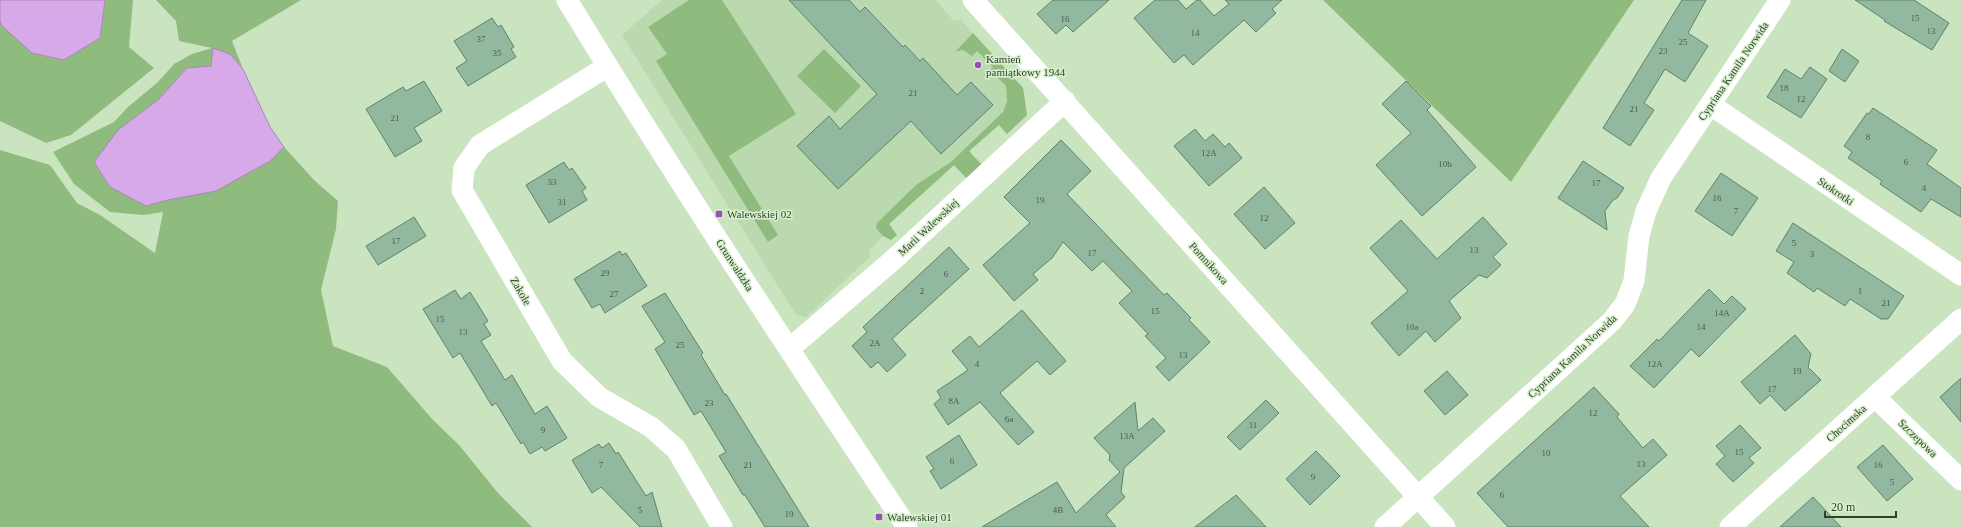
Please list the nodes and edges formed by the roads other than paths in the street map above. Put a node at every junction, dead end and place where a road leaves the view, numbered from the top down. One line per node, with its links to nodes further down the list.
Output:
1 (567, 0): 4 (street, Grunwaldzka)
2 (973, 0): 5 (street, Pomnikowa)
3 (1780, 0): 6 (street, Cypriana Kamila Norwida)
4 (608, 66): 9 (street, Grunwaldzka); 13 (street, Zakole)
5 (1065, 101): 9 (street, Marii Walewskiej); 12 (street, Pomnikowa)
6 (1711, 105): 7 (street, Stokrotki); 12 (street, Cypriana Kamila Norwida)
7 (1961, 276)
8 (1961, 319): 10 (street, Chocimska)
9 (789, 349): 14 (street, Grunwaldzka)
10 (1875, 397): 11 (street, Szczepowa); 17 (street, Chocimska)
11 (1961, 480)
12 (1418, 497): 15 (street, Cypriana Kamila Norwida); 16 (street, Pomnikowa)
13 (722, 527)
14 (907, 527)
15 (1385, 527)
16 (1445, 527)
17 (1730, 527)

